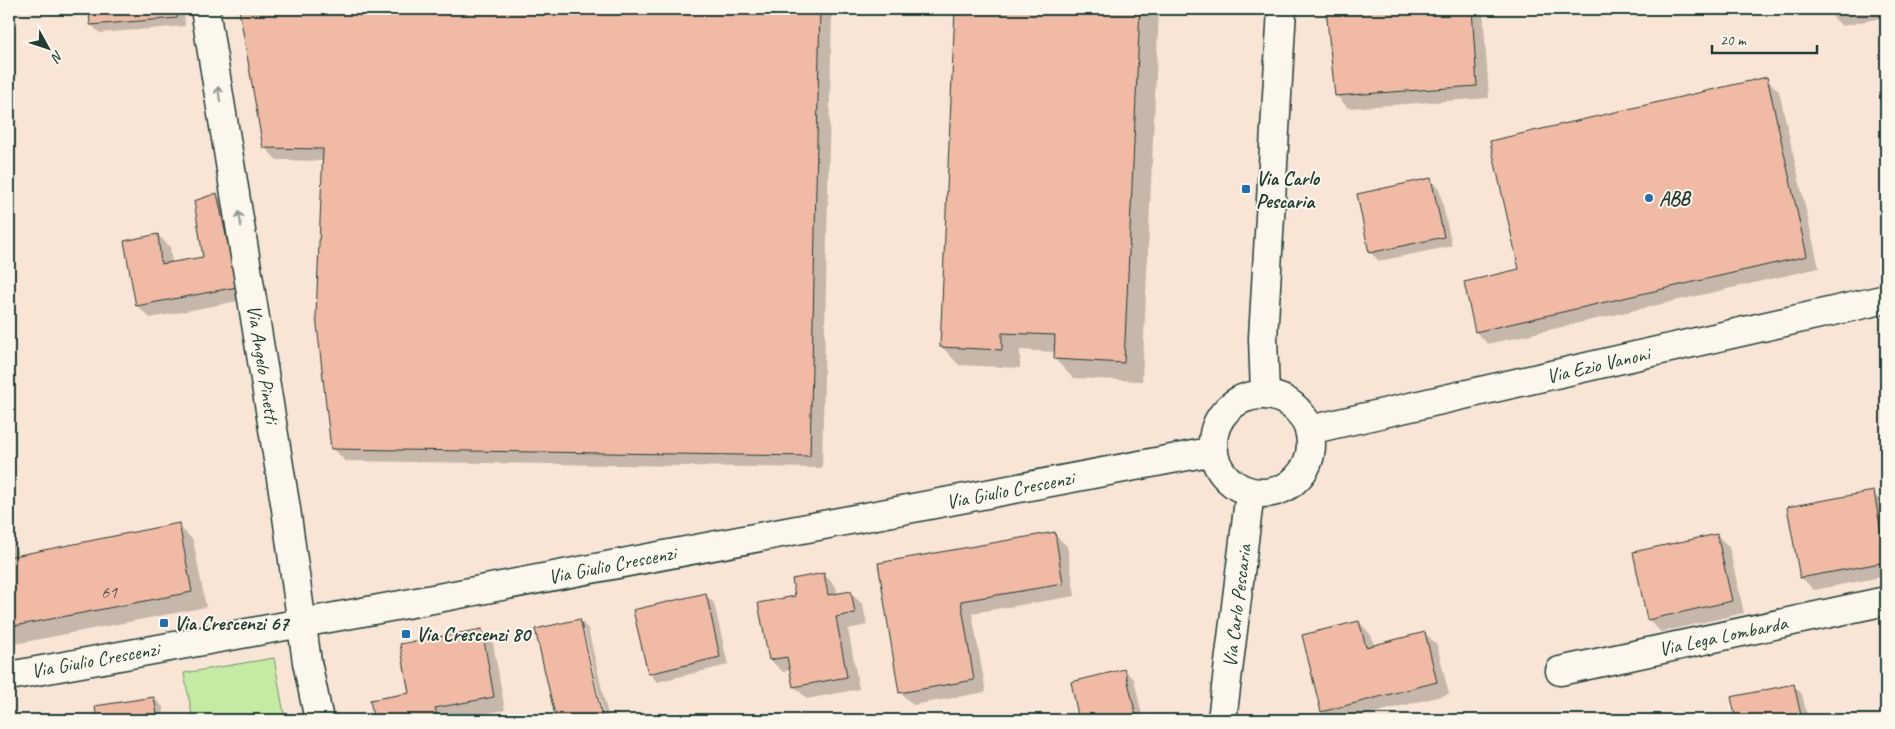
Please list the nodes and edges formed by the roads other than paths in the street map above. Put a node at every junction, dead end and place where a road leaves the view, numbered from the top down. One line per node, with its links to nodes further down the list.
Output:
1 (206, 9): 9 (street, Via Angelo Pinetti, one-way to 1)
2 (1282, 9): 4 (street)
3 (1886, 299): 5 (street, Via Ezio Vanoni)
4 (1265, 394): 5 (street); 6 (street)
5 (1309, 430): 7 (street)
6 (1214, 451): 7 (street); 9 (street, Via Giulio Crescenzi)
7 (1250, 492): 13 (street, Via Carlo Pescaria)
8 (1886, 601): 10 (street, Via Lega Lombarda)
9 (302, 623): 11 (street, Via Giulio Crescenzi); 12 (street, Via Angelo Pinetti)
10 (1560, 671)
11 (9, 676)
12 (319, 720)
13 (1222, 720)

